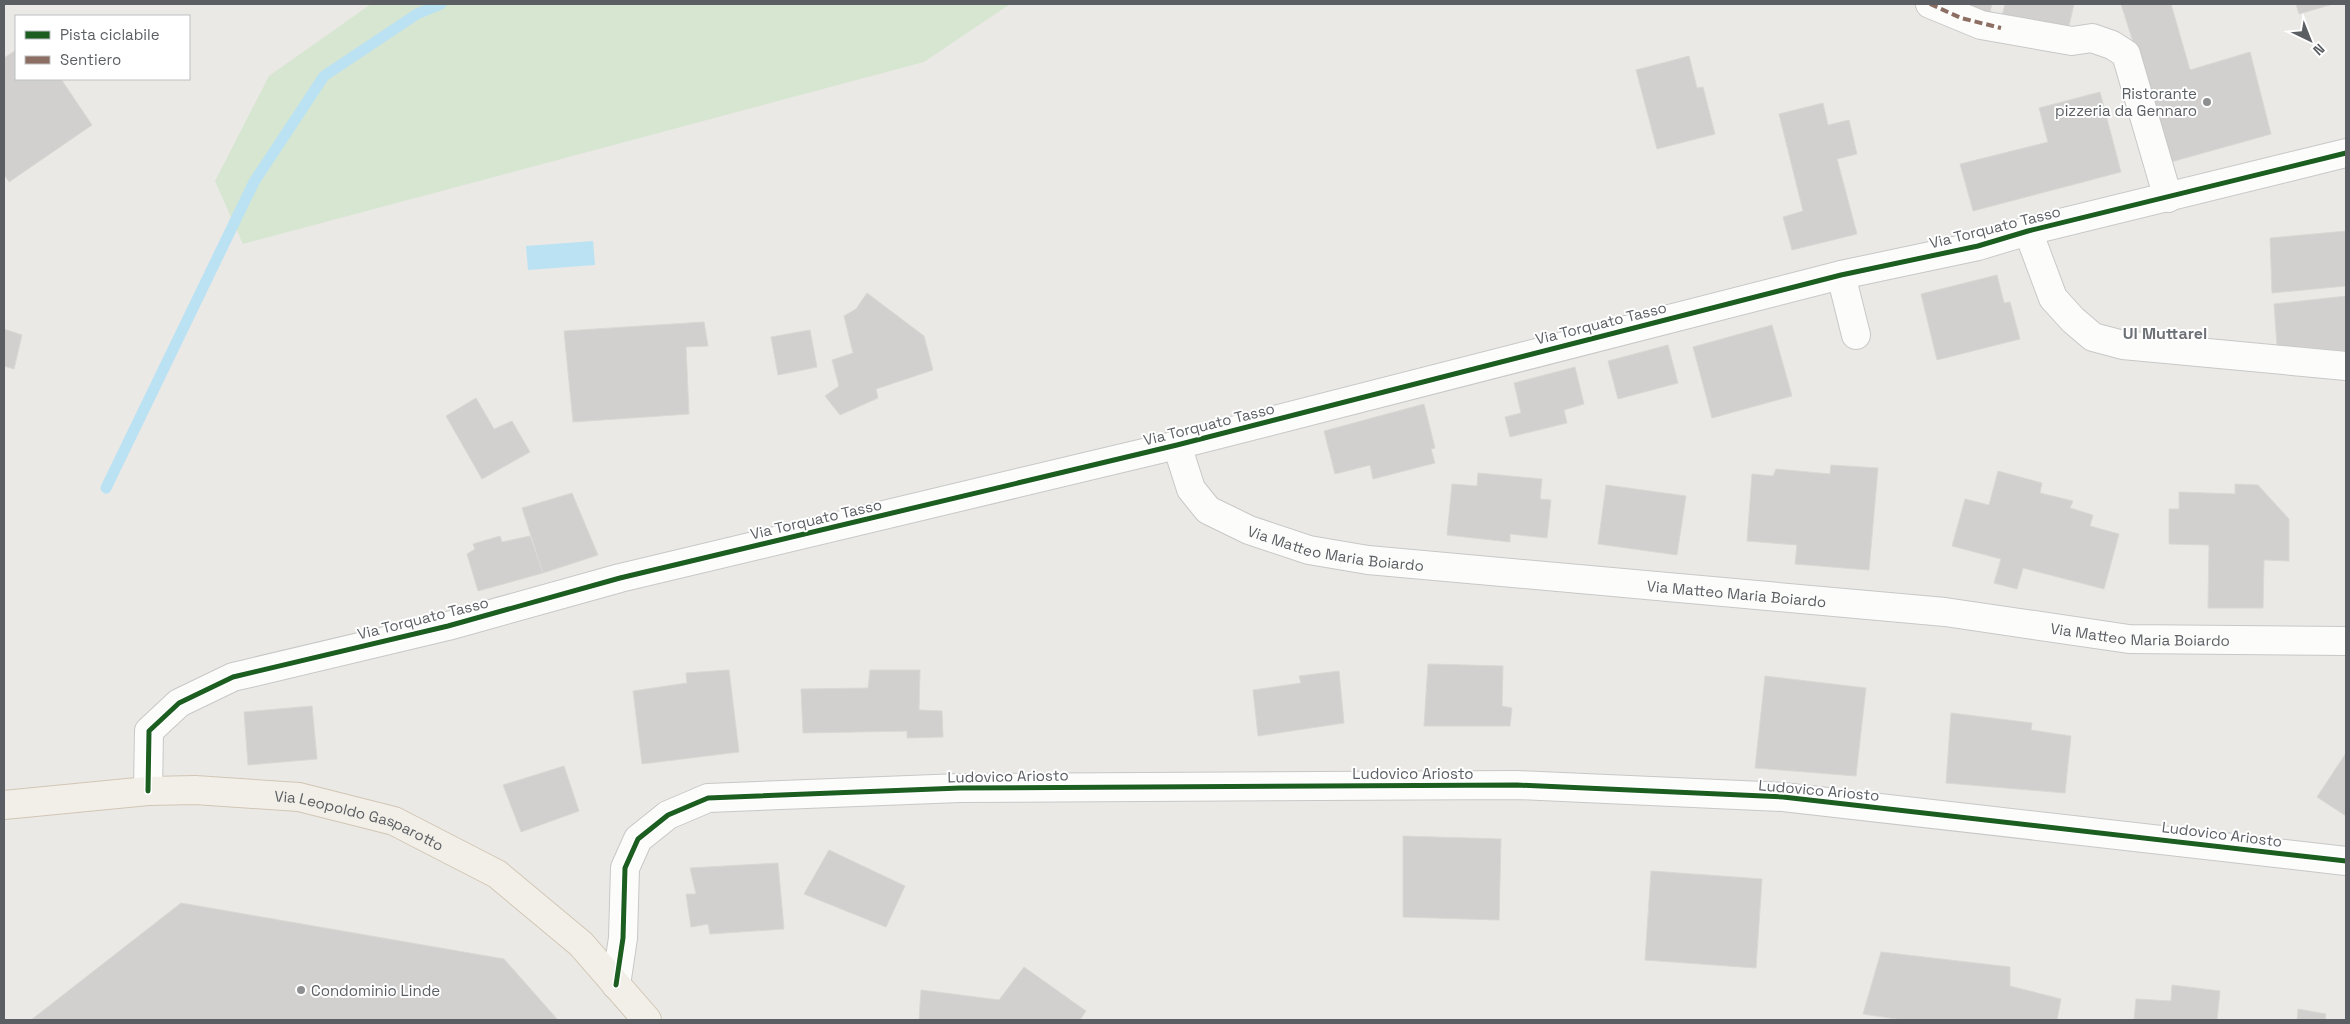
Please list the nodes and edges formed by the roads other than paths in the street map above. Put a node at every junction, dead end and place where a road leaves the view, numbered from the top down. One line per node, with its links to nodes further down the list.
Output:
1 (1930, 4): 3 (street)
2 (2346, 153): 3 (street, Via Torquato Tasso)
3 (2168, 198): 4 (street, Via Torquato Tasso)
4 (2028, 231): 5 (street, Via Torquato Tasso); 7 (street)
5 (1841, 275): 6 (street); 8 (street, Via Torquato Tasso)
6 (1856, 335)
7 (2346, 366)
8 (1177, 445): 9 (street, Via Matteo Maria Boiardo); 10 (street, Via Torquato Tasso)
9 (2346, 641)
10 (148, 791): 11 (main road, Via Leopoldo Gasparotto); 13 (main road, Via Leopoldo Gasparotto)
11 (4, 805)
12 (2346, 861): 13 (street, Ludovico Ariosto)
13 (616, 985): 14 (main road, Via Leopoldo Gasparotto)
14 (647, 1020)

